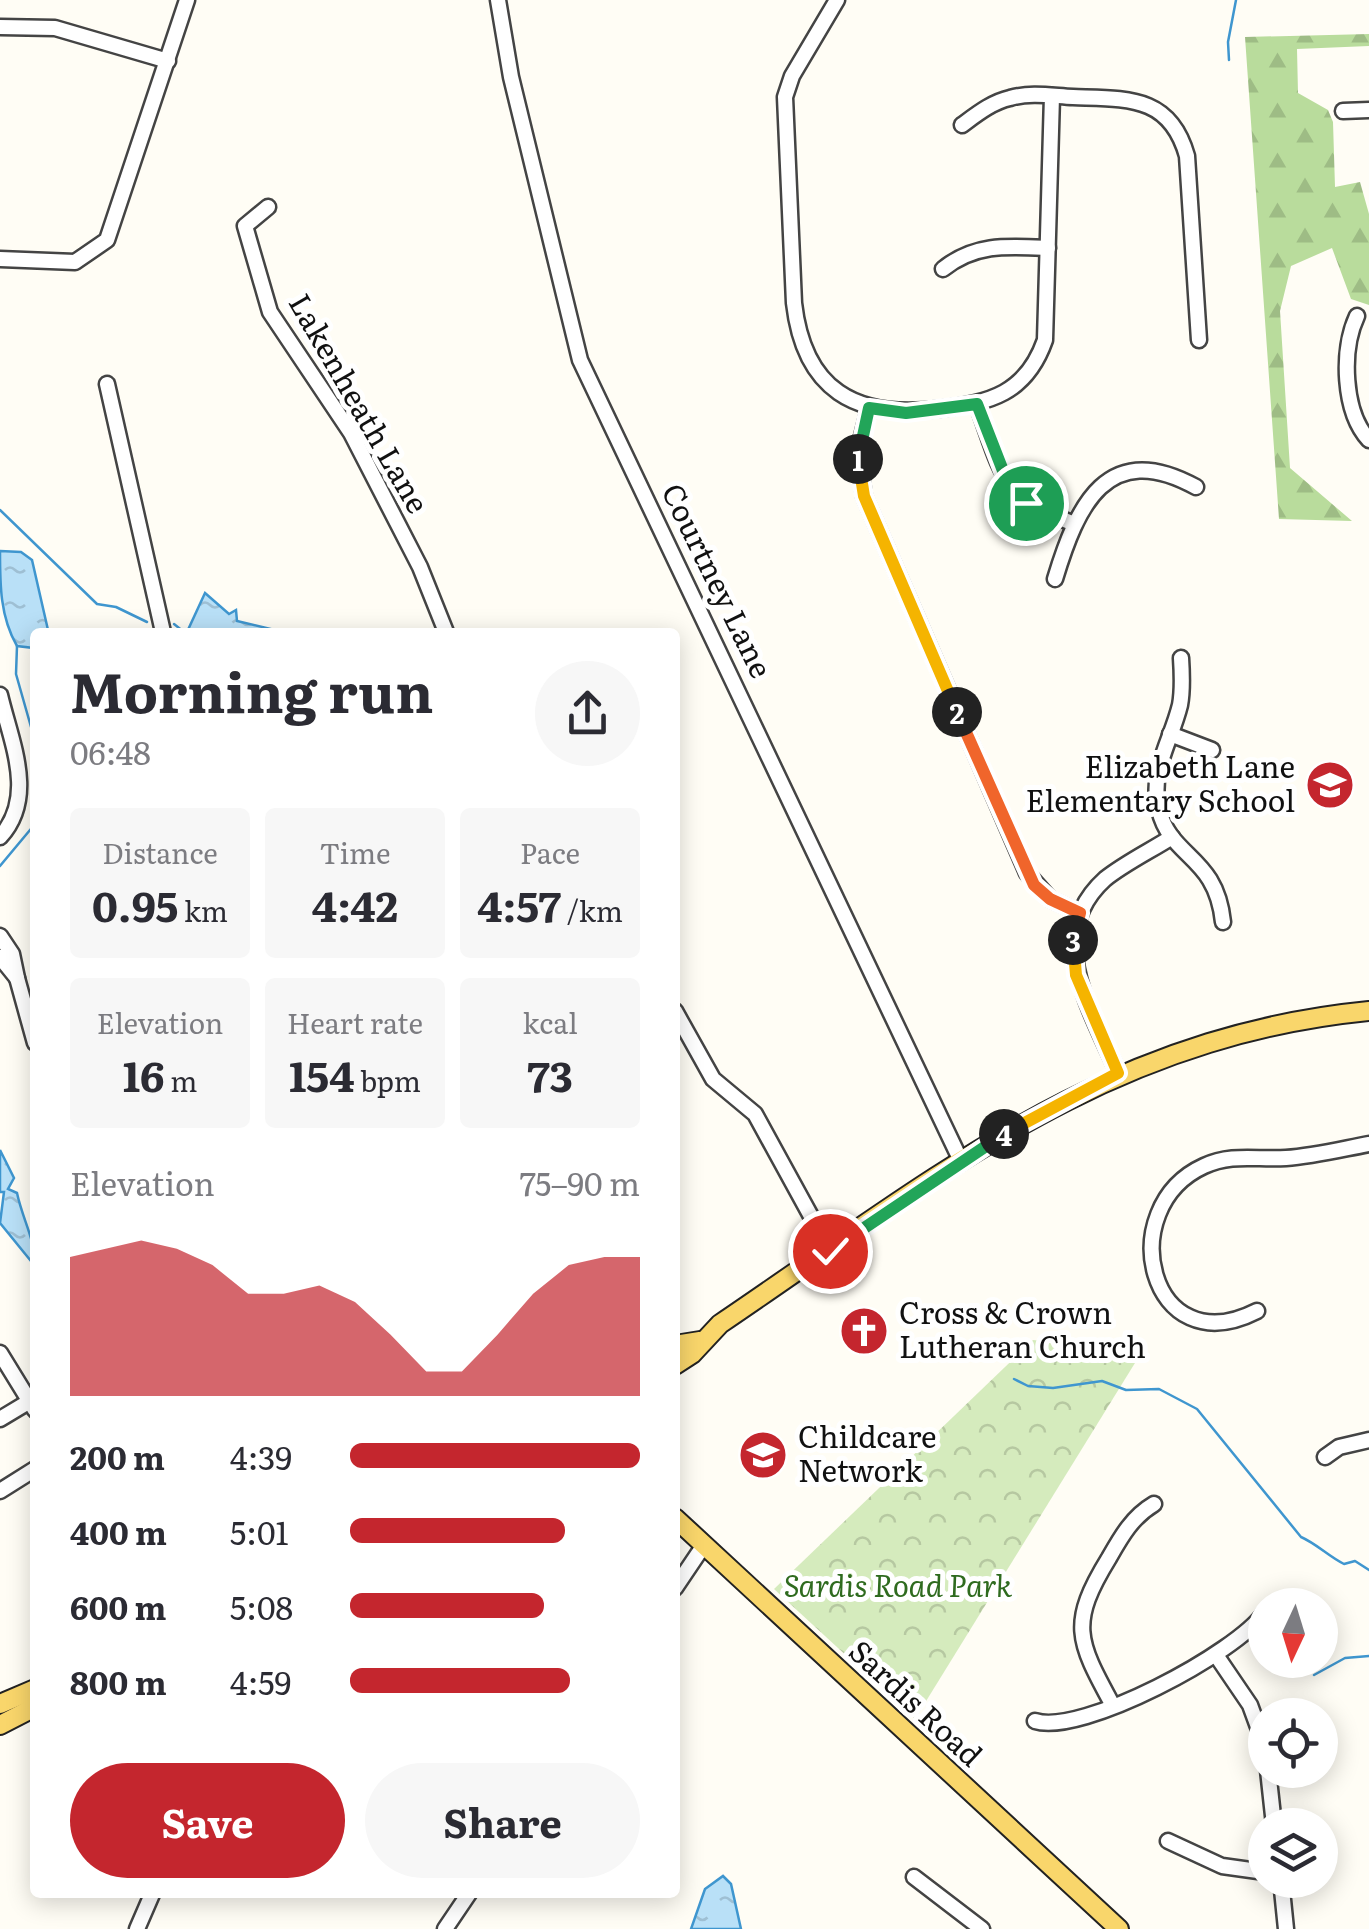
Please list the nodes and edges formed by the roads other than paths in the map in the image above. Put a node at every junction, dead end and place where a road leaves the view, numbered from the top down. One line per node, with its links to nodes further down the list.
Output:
1 (187, 0): 5 (street)
2 (498, 0): 41 (street, Courtney Lane)
3 (837, 0): 18 (street)
4 (0, 27): 5 (street)
5 (168, 61): 12 (street)
6 (1052, 96): 9 (street); 11 (street); 15 (street)
7 (1369, 110): 8 (street)
8 (1343, 111)
9 (962, 125)
10 (268, 207): 24 (street, Lakenheath Lane)
11 (1048, 248): 13 (street); 17 (street)
12 (0, 259)
13 (942, 269)
14 (1357, 316): 19 (street)
15 (1198, 340)
16 (107, 384): 23 (street)
17 (977, 404): 18 (street); 21 (street)
18 (869, 408): 31 (street)
19 (1369, 440)
20 (1196, 487): 21 (street)
21 (1072, 524): 22 (street)
22 (1054, 579)
23 (161, 628)
24 (444, 628)
25 (1181, 658): 27 (street)
26 (0, 696): 29 (street)
27 (1170, 734): 28 (street); 30 (street)
28 (1212, 750)
29 (0, 837)
30 (1172, 838): 31 (street); 32 (street)
31 (1080, 913): 39 (street)
32 (1223, 922)
33 (0, 936): 35 (street)
34 (0, 957): 35 (street)
35 (17, 978): 38 (street)
36 (1369, 1011): 39 (main road)
37 (680, 1019): 42 (street)
38 (30, 1025)
39 (1118, 1073): 41 (main road)
40 (1369, 1144): 43 (street)
41 (961, 1161): 42 (main road)
42 (830, 1251): 44 (main road)
43 (1257, 1311)
44 (700, 1341): 45 (main road); 47 (main road)
45 (680, 1343)
46 (0, 1352): 48 (street)
47 (680, 1362)
48 (30, 1398)
49 (30, 1405): 50 (street)
50 (0, 1420)
51 (1369, 1440): 52 (street)
52 (1325, 1456)
53 (30, 1473): 54 (street)
54 (0, 1491)
55 (1154, 1504): 64 (street)
56 (680, 1523): 57 (main road, Sardis Road)
57 (704, 1545): 58 (street); 77 (main road, Sardis Road)
58 (680, 1581)
59 (1248, 1625): 60 (street)
60 (1216, 1655): 62 (street); 64 (street)
61 (30, 1691): 63 (main road)
62 (1248, 1702)
63 (0, 1704)
64 (1112, 1704): 66 (street)
65 (30, 1710): 67 (main road)
66 (1035, 1720)
67 (0, 1725)
68 (1168, 1842): 69 (street)
69 (1248, 1870)
70 (914, 1877): 76 (street)
71 (149, 1898): 74 (street)
72 (466, 1898): 75 (street)
73 (1282, 1898): 78 (street)
74 (136, 1929)
75 (445, 1929)
76 (982, 1929)
77 (1118, 1929)
78 (1286, 1929)

